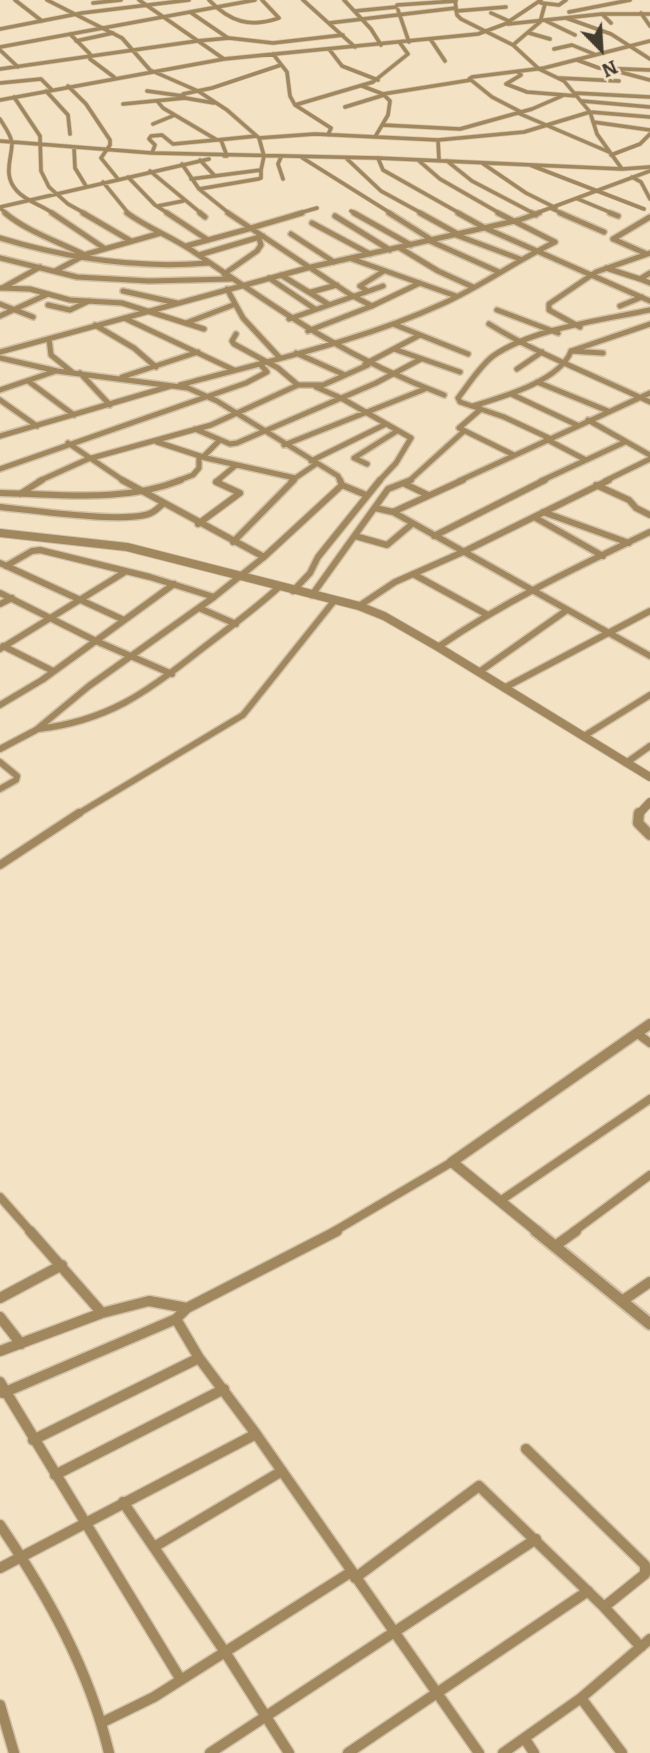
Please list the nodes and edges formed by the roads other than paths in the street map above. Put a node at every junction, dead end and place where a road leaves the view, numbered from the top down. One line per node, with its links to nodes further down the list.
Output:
1 (15, 0): 38 (street)
2 (47, 0): 34 (street)
3 (88, 0): 17 (street)
4 (121, 0): 17 (street)
5 (139, 0): 19 (street)
6 (189, 0): 19 (street)
7 (209, 0): 20 (street)
8 (255, 0): 20 (street)
9 (262, 0): 20 (street)
10 (303, 0): 40 (street)
11 (345, 0): 24 (street)
12 (525, 0): 16 (street)
13 (566, 0): 16 (street)
14 (630, 0): 27 (street)
15 (456, 1): 18 (street); 23 (street)
16 (540, 2): 25 (street); 29 (street)
17 (93, 3): 22 (street)
18 (396, 4): 24 (street); 32 (street)
19 (146, 5): 22 (street); 35 (street)
20 (216, 7): 26 (street)
21 (506, 7): 23 (street)
22 (104, 10): 34 (street)
23 (456, 10): 32 (street); 46 (street)
24 (355, 11): 37 (street)
25 (525, 11): 29 (street); 41 (street)
26 (190, 12): 35 (street); 52 (street)
27 (569, 12)
28 (491, 13): 41 (street)
29 (544, 13): 36 (street); 39 (street)
30 (641, 13): 31 (street); 33 (street); 43 (street)
31 (650, 13)
32 (399, 14): 37 (street); 59 (street)
33 (602, 14): 36 (street); 42 (street)
34 (72, 15): 38 (street); 44 (street)
35 (163, 16): 44 (street); 56 (street)
36 (563, 18): 39 (street); 63 (street)
37 (363, 19): 40 (street); 61 (street)
38 (42, 21): 45 (street)
39 (543, 21): 41 (street); 48 (street); 50 (street)
40 (329, 23): 51 (street)
41 (507, 23): 46 (street)
42 (611, 23)
43 (650, 26)
44 (102, 28): 47 (street); 49 (street)
45 (0, 29)
46 (485, 32): 54 (street); 62 (street)
47 (114, 33): 55 (street); 68 (street)
48 (529, 33): 53 (street); 62 (street)
49 (70, 34): 55 (street); 65 (street)
50 (575, 34)
51 (343, 35): 57 (street); 64 (street)
52 (229, 38): 56 (street); 57 (street)
53 (550, 39)
54 (431, 40): 59 (street); 76 (street)
55 (76, 41): 72 (street)
56 (197, 41): 68 (street); 74 (street)
57 (297, 41): 69 (street)
58 (650, 41): 63 (street)
59 (409, 42): 60 (street)
60 (400, 43): 61 (street); 89 (street)
61 (381, 45): 64 (street)
62 (513, 45): 80 (street)
63 (632, 45): 71 (street); 73 (street)
64 (355, 47): 66 (street)
65 (0, 49): 79 (street)
66 (329, 49): 69 (street); 89 (street)
67 (554, 49): 71 (street)
68 (134, 50): 72 (street); 84 (street)
69 (304, 51): 70 (street)
70 (272, 54): 74 (street); 78 (street)
71 (594, 54): 75 (street)
72 (88, 56): 77 (street); 86 (street)
73 (650, 59)
74 (224, 60): 84 (street)
75 (577, 60): 80 (street); 82 (street)
76 (445, 61)
77 (29, 65): 79 (street); 88 (street)
78 (281, 65): 99 (street); 113 (street)
79 (18, 66): 81 (street)
80 (539, 68): 85 (street); 87 (street)
81 (0, 69)
82 (611, 69): 83 (street); 91 (street)
83 (650, 70)
84 (150, 71): 86 (street); 99 (street)
85 (518, 72): 90 (street); 102 (street)
86 (114, 77): 94 (street)
87 (558, 78): 92 (street); 101 (street)
88 (41, 79): 93 (street); 96 (street)
89 (378, 80): 95 (street)
90 (471, 80): 100 (street); 117 (street)
91 (650, 80)
92 (619, 81)
93 (0, 83)
94 (68, 86): 96 (street); 138 (street)
95 (362, 86): 100 (street); 113 (street)
96 (52, 90): 97 (street)
97 (46, 91): 103 (street); 126 (street)
98 (146, 91): 104 (street)
99 (198, 91): 104 (street); 105 (street)
100 (384, 94): 114 (street); 123 (street)
101 (576, 94): 102 (street); 106 (street); 110 (street)
102 (562, 96): 117 (street)
103 (14, 97): 107 (street); 135 (street)
104 (184, 97): 108 (street); 109 (street)
105 (206, 97): 108 (street); 112 (street)
106 (650, 97)
107 (0, 100)
108 (195, 100): 112 (street)
109 (158, 102): 111 (street); 118 (street)
110 (582, 102): 115 (street); 116 (street)
111 (123, 104)
112 (218, 104): 128 (street)
113 (295, 105): 127 (street)
114 (345, 107)
115 (650, 107)
116 (590, 112): 119 (street); 121 (street); 124 (street)
117 (519, 113): 123 (street); 124 (street)
118 (175, 115): 122 (street); 130 (street)
119 (650, 117)
120 (0, 119): 133 (street)
121 (593, 122): 125 (street); 140 (street)
122 (153, 124)
123 (383, 125): 129 (street)
124 (546, 125): 131 (street); 140 (street)
125 (650, 132): 134 (street)
126 (70, 134)
127 (328, 135): 128 (street); 129 (street)
128 (258, 137): 130 (street); 142 (street)
129 (376, 137): 131 (street)
130 (219, 140): 139 (street); 141 (street)
131 (438, 140): 149 (street)
132 (0, 141): 133 (street)
133 (12, 142): 135 (street); 170 (street)
134 (640, 144): 136 (street); 140 (street)
135 (40, 145): 137 (street); 168 (street)
136 (650, 146)
137 (74, 147): 138 (street); 165 (street)
138 (107, 151): 139 (street); 161 (street)
139 (152, 153): 141 (street)
140 (611, 154): 154 (street)
141 (228, 156): 142 (street); 147 (street)
142 (264, 156): 143 (street); 156 (street)
143 (281, 157): 144 (street); 163 (street)
144 (301, 157): 145 (street); 197 (street)
145 (346, 158): 146 (street); 193 (street)
146 (378, 158): 148 (street); 189 (street)
147 (200, 160): 153 (street); 158 (street)
148 (418, 160): 149 (street); 185 (street)
149 (439, 160): 150 (street)
150 (446, 161): 151 (street); 179 (street)
151 (480, 162): 152 (street); 176 (street)
152 (527, 163): 154 (street); 167 (street)
153 (182, 164): 157 (street); 162 (street)
154 (622, 169): 155 (street)
155 (650, 169): 160 (street)
156 (261, 170): 158 (street); 166 (street)
157 (150, 171): 159 (street); 172 (street)
158 (215, 176): 162 (street)
159 (128, 177): 161 (street); 173 (street)
160 (632, 177): 167 (street); 169 (street)
161 (118, 179): 164 (street)
162 (191, 179): 166 (street)
163 (283, 179)
164 (103, 182): 165 (street); 191 (street)
165 (86, 186): 168 (street)
166 (199, 189): 188 (street)
167 (597, 191): 171 (street); 177 (street)
168 (56, 193): 170 (street); 198 (street)
169 (650, 198)
170 (28, 200): 174 (street); 201 (street)
171 (578, 200): 176 (street); 181 (street)
172 (183, 201): 173 (street); 183 (street)
173 (158, 206): 196 (street)
174 (0, 208): 184 (street)
175 (317, 208): 188 (street)
176 (554, 208): 179 (street); 190 (street)
177 (644, 209)
178 (351, 211): 199 (street)
179 (536, 215): 185 (street)
180 (335, 216): 203 (street)
181 (618, 216)
182 (650, 216): 205 (street)
183 (205, 217)
184 (12, 220): 186 (street); 207 (street)
185 (514, 221): 189 (street); 204 (street)
186 (1, 223)
187 (312, 223): 206 (street)
188 (251, 228): 194 (street); 196 (street)
189 (485, 228): 193 (street); 204 (street)
190 (604, 232)
191 (162, 233): 198 (street); 200 (street)
192 (291, 234): 213 (street)
193 (457, 234): 197 (street); 212 (street)
194 (261, 237): 208 (street); 216 (street); 222 (street)
195 (0, 238): 211 (street)
196 (208, 240): 200 (street)
197 (431, 240): 199 (street); 220 (street)
198 (131, 241): 201 (street)
199 (411, 245): 202 (street)
200 (186, 246): 208 (street)
201 (104, 248): 207 (street)
202 (399, 248): 203 (street); 233 (street)
203 (390, 250): 206 (street)
204 (536, 251): 212 (street); 223 (street)
205 (648, 253): 217 (street)
206 (370, 254): 210 (street)
207 (85, 255): 211 (street)
208 (199, 255): 214 (street)
209 (0, 258): 215 (street)
210 (350, 258): 213 (street); 219 (street)
211 (77, 259): 214 (street); 218 (street)
212 (520, 259): 220 (street)
213 (334, 262): 216 (street)
214 (208, 263): 222 (street)
215 (40, 267): 218 (street); 234 (street)
216 (311, 267): 224 (street); 231 (street)
217 (605, 268): 223 (street); 227 (street)
218 (55, 271): 226 (street)
219 (384, 271): 228 (street); 236 (street)
220 (499, 272): 233 (street)
221 (650, 273): 227 (street)
222 (224, 274): 226 (street)
223 (590, 274): 242 (street); 265 (street)
224 (281, 275): 225 (street); 238 (street)
225 (268, 278): 230 (street); 252 (street)
226 (232, 279): 230 (street)
227 (640, 279): 229 (street)
228 (420, 283): 241 (street); 249 (street)
229 (650, 284)
230 (241, 285): 235 (street); 259 (street)
231 (337, 285): 238 (street); 240 (street)
232 (383, 286): 236 (street)
233 (473, 287): 241 (street)
234 (1, 288): 239 (street)
235 (227, 289): 244 (street); 248 (street)
236 (366, 290): 240 (street)
237 (122, 291): 244 (street)
238 (311, 292): 247 (street)
239 (49, 294): 243 (street); 251 (street)
240 (351, 295): 247 (street); 249 (street)
241 (456, 296): 261 (street)
242 (647, 298): 250 (street)
243 (89, 301): 246 (street); 255 (street)
244 (177, 303): 255 (street)
245 (0, 304): 251 (street)
246 (48, 304)
247 (328, 304): 252 (street)
248 (233, 305): 260 (street); 283 (street)
249 (372, 306): 267 (street)
250 (620, 306)
251 (15, 309): 256 (street); 257 (street)
252 (315, 309): 259 (street)
253 (497, 310): 268 (street)
254 (650, 310): 265 (street)
255 (149, 313): 258 (street); 260 (street)
256 (0, 316)
257 (33, 317)
258 (124, 318): 264 (street); 277 (street)
259 (289, 319): 267 (street)
260 (186, 323): 266 (street)
261 (393, 324): 270 (street); 273 (street)
262 (489, 324): 272 (street)
263 (650, 324): 275 (street)
264 (95, 325): 271 (street); 289 (street)
265 (580, 327): 268 (street)
266 (204, 329)
267 (308, 331): 273 (street)
268 (558, 332): 272 (street)
269 (236, 334): 285 (street)
270 (419, 335): 274 (street); 281 (street)
271 (49, 339): 276 (street); 293 (street)
272 (520, 343): 278 (street); 315 (street)
273 (328, 344): 280 (street); 288 (street)
274 (394, 349): 284 (street); 288 (street)
275 (571, 351): 279 (street); 286 (street)
276 (0, 352)
277 (198, 352): 289 (street); 291 (street)
278 (542, 352): 286 (street); 290 (street)
279 (603, 353)
280 (296, 354): 283 (street); 296 (street)
281 (468, 354)
282 (0, 358): 292 (street)
283 (281, 358): 285 (street)
284 (421, 359): 294 (street); 297 (street)
285 (267, 362): 287 (street); 302 (street)
286 (567, 362): 300 (street); 310 (street)
287 (260, 364): 291 (street); 309 (street)
288 (367, 364): 296 (street); 297 (street)
289 (156, 367): 298 (street)
290 (517, 369)
291 (234, 370): 301 (street)
292 (57, 371): 293 (street); 299 (street)
293 (73, 372): 295 (street)
294 (460, 372)
295 (80, 373): 298 (street); 314 (street)
296 (345, 375): 303 (street)
297 (394, 376): 304 (street); 311 (street)
298 (119, 378): 301 (street)
299 (28, 381): 305 (street); 320 (street)
300 (537, 382): 307 (street); 317 (street)
301 (177, 385): 309 (street); 314 (street)
302 (298, 386): 303 (street); 318 (street)
303 (316, 386): 311 (street)
304 (425, 389): 308 (street); 319 (street)
305 (0, 390)
306 (650, 393): 310 (street)
307 (511, 394): 315 (street); 323 (street)
308 (444, 395)
309 (208, 397): 318 (street); 334 (street)
310 (640, 397): 313 (street); 317 (street)
311 (341, 398): 319 (street); 326 (street)
312 (0, 400): 324 (street)
313 (650, 402)
314 (110, 405): 320 (street)
315 (473, 406): 316 (street)
316 (481, 409): 328 (street); 330 (street)
317 (608, 411): 321 (street)
318 (235, 413): 325 (street); 326 (street)
319 (364, 413): 322 (street); 335 (street)
320 (74, 415): 324 (street)
321 (588, 421): 323 (street); 333 (street)
322 (384, 425): 327 (street); 341 (street)
323 (578, 425): 330 (street)
324 (37, 426): 329 (street)
325 (195, 429): 331 (street); 332 (street)
326 (260, 430): 331 (street); 335 (street)
327 (397, 431): 342 (street); 352 (street)
328 (463, 432): 336 (street); 346 (street)
329 (1, 435)
330 (547, 438): 336 (street); 340 (street)
331 (220, 440): 337 (street)
332 (156, 442): 337 (street); 339 (street)
333 (625, 442): 338 (street); 340 (street)
334 (68, 443): 339 (street); 344 (street)
335 (284, 445): 341 (street)
336 (514, 455): 353 (street)
337 (201, 456): 343 (street); 349 (street)
338 (650, 457): 348 (street)
339 (90, 459): 349 (street); 351 (street)
340 (586, 460): 366 (street)
341 (314, 462): 345 (street); 347 (street)
342 (367, 464)
343 (236, 465): 345 (street); 362 (street)
344 (0, 469)
345 (295, 478): 367 (street)
346 (405, 484): 353 (street); 356 (street)
347 (342, 485): 352 (street); 371 (street)
348 (596, 485): 358 (street); 359 (street)
349 (137, 490): 351 (street); 354 (street)
350 (0, 493): 351 (street)
351 (20, 494)
352 (366, 495): 380 (street)
353 (428, 495): 357 (street)
354 (164, 503): 355 (street); 362 (street)
355 (0, 507)
356 (375, 508): 357 (street); 365 (street)
357 (393, 512): 361 (street)
358 (543, 512): 360 (street); 368 (street)
359 (650, 515)
360 (534, 517): 369 (street); 370 (street)
361 (412, 523): 365 (street); 366 (street)
362 (198, 524): 367 (street)
363 (650, 531): 368 (street)
364 (0, 533): 375 (street)
365 (355, 536): 380 (street)
366 (434, 536): 369 (street)
367 (233, 542): 371 (street)
368 (629, 543): 370 (street)
369 (463, 552): 374 (street); 378 (street)
370 (603, 555): 378 (street)
371 (264, 556): 375 (street)
372 (3, 564): 373 (street); 383 (street)
373 (125, 572): 376 (street); 383 (street)
374 (413, 574): 386 (street); 390 (street)
375 (239, 576): 377 (street); 381 (street)
376 (174, 584): 381 (street); 392 (street)
377 (279, 587): 380 (street); 393 (street)
378 (530, 590): 388 (street); 390 (street)
379 (0, 593): 382 (street)
380 (302, 593): 384 (street)
381 (214, 597): 387 (street)
382 (12, 598): 385 (street); 391 (street)
383 (79, 601): 391 (street); 392 (street)
384 (334, 601): 386 (street); 416 (street)
385 (0, 604)
386 (359, 606): 397 (street)
387 (199, 608): 393 (street); 399 (street)
388 (567, 610): 394 (street); 401 (street)
389 (650, 611): 394 (street)
390 (486, 614): 397 (street)
391 (52, 618): 395 (street); 396 (street)
392 (124, 620): 395 (street)
393 (236, 624): 402 (street)
394 (608, 632): 398 (street); 403 (street)
395 (96, 641): 399 (street); 400 (street)
396 (1, 646): 400 (street)
397 (438, 646): 401 (street)
398 (650, 656)
399 (131, 657): 402 (street); 406 (street)
400 (53, 671): 405 (street)
401 (479, 672): 403 (street)
402 (172, 674): 406 (street)
403 (504, 688): 407 (street)
404 (650, 695): 407 (street)
405 (0, 705)
406 (36, 730): 409 (street)
407 (584, 736): 411 (street)
408 (650, 746): 411 (street)
409 (0, 749)
410 (0, 762): 413 (street)
411 (626, 763): 412 (street)
412 (650, 777)
413 (0, 789)
414 (650, 802): 415 (street)
415 (650, 835)
416 (0, 865)
417 (650, 1024): 418 (street)
418 (638, 1034): 419 (street); 421 (street)
419 (650, 1043)
420 (650, 1099): 424 (street)
421 (452, 1162): 424 (street); 430 (street)
422 (650, 1175): 425 (street)
423 (0, 1198): 426 (street)
424 (500, 1201): 425 (street)
425 (555, 1246): 429 (street)
426 (62, 1265): 428 (street); 431 (street)
427 (650, 1282): 429 (street)
428 (0, 1298)
429 (622, 1301): 434 (street)
430 (187, 1308): 431 (street); 433 (street)
431 (102, 1313): 435 (street)
432 (0, 1317): 435 (street)
433 (176, 1320): 437 (street); 440 (street)
434 (650, 1324)
435 (21, 1345): 436 (street)
436 (0, 1351)
437 (199, 1358): 439 (street); 442 (street)
438 (0, 1382): 440 (street)
439 (224, 1389): 441 (street); 445 (street)
440 (2, 1393): 442 (street)
441 (256, 1434): 444 (street); 446 (street)
442 (33, 1440): 445 (street)
443 (526, 1449): 455 (street)
444 (282, 1471): 450 (street); 453 (street)
445 (55, 1475): 447 (street)
446 (123, 1502): 447 (street); 450 (street)
447 (86, 1522): 451 (street); 460 (street)
448 (0, 1525): 451 (street)
449 (536, 1539): 453 (street); 454 (street); 456 (street)
450 (154, 1547): 459 (street)
451 (22, 1557): 452 (street); 465 (street)
452 (0, 1568)
453 (353, 1575): 456 (street); 459 (street)
454 (588, 1591): 455 (street); 461 (street)
455 (604, 1607): 458 (street)
456 (394, 1630): 461 (street); 464 (street)
457 (650, 1639): 458 (street)
458 (641, 1647): 462 (street)
459 (225, 1652): 460 (street); 464 (street)
460 (181, 1680): 465 (street)
461 (438, 1693): 471 (street); 472 (street)
462 (580, 1698): 466 (street); 475 (street)
463 (0, 1705): 467 (street)
464 (266, 1718): 469 (street); 470 (street)
465 (103, 1722): 468 (street)
466 (525, 1738): 473 (street); 474 (street)
467 (14, 1753)
468 (109, 1753)
469 (210, 1753)
470 (289, 1753)
471 (348, 1753)
472 (480, 1753)
473 (503, 1753)
474 (534, 1753)
475 (622, 1753)

